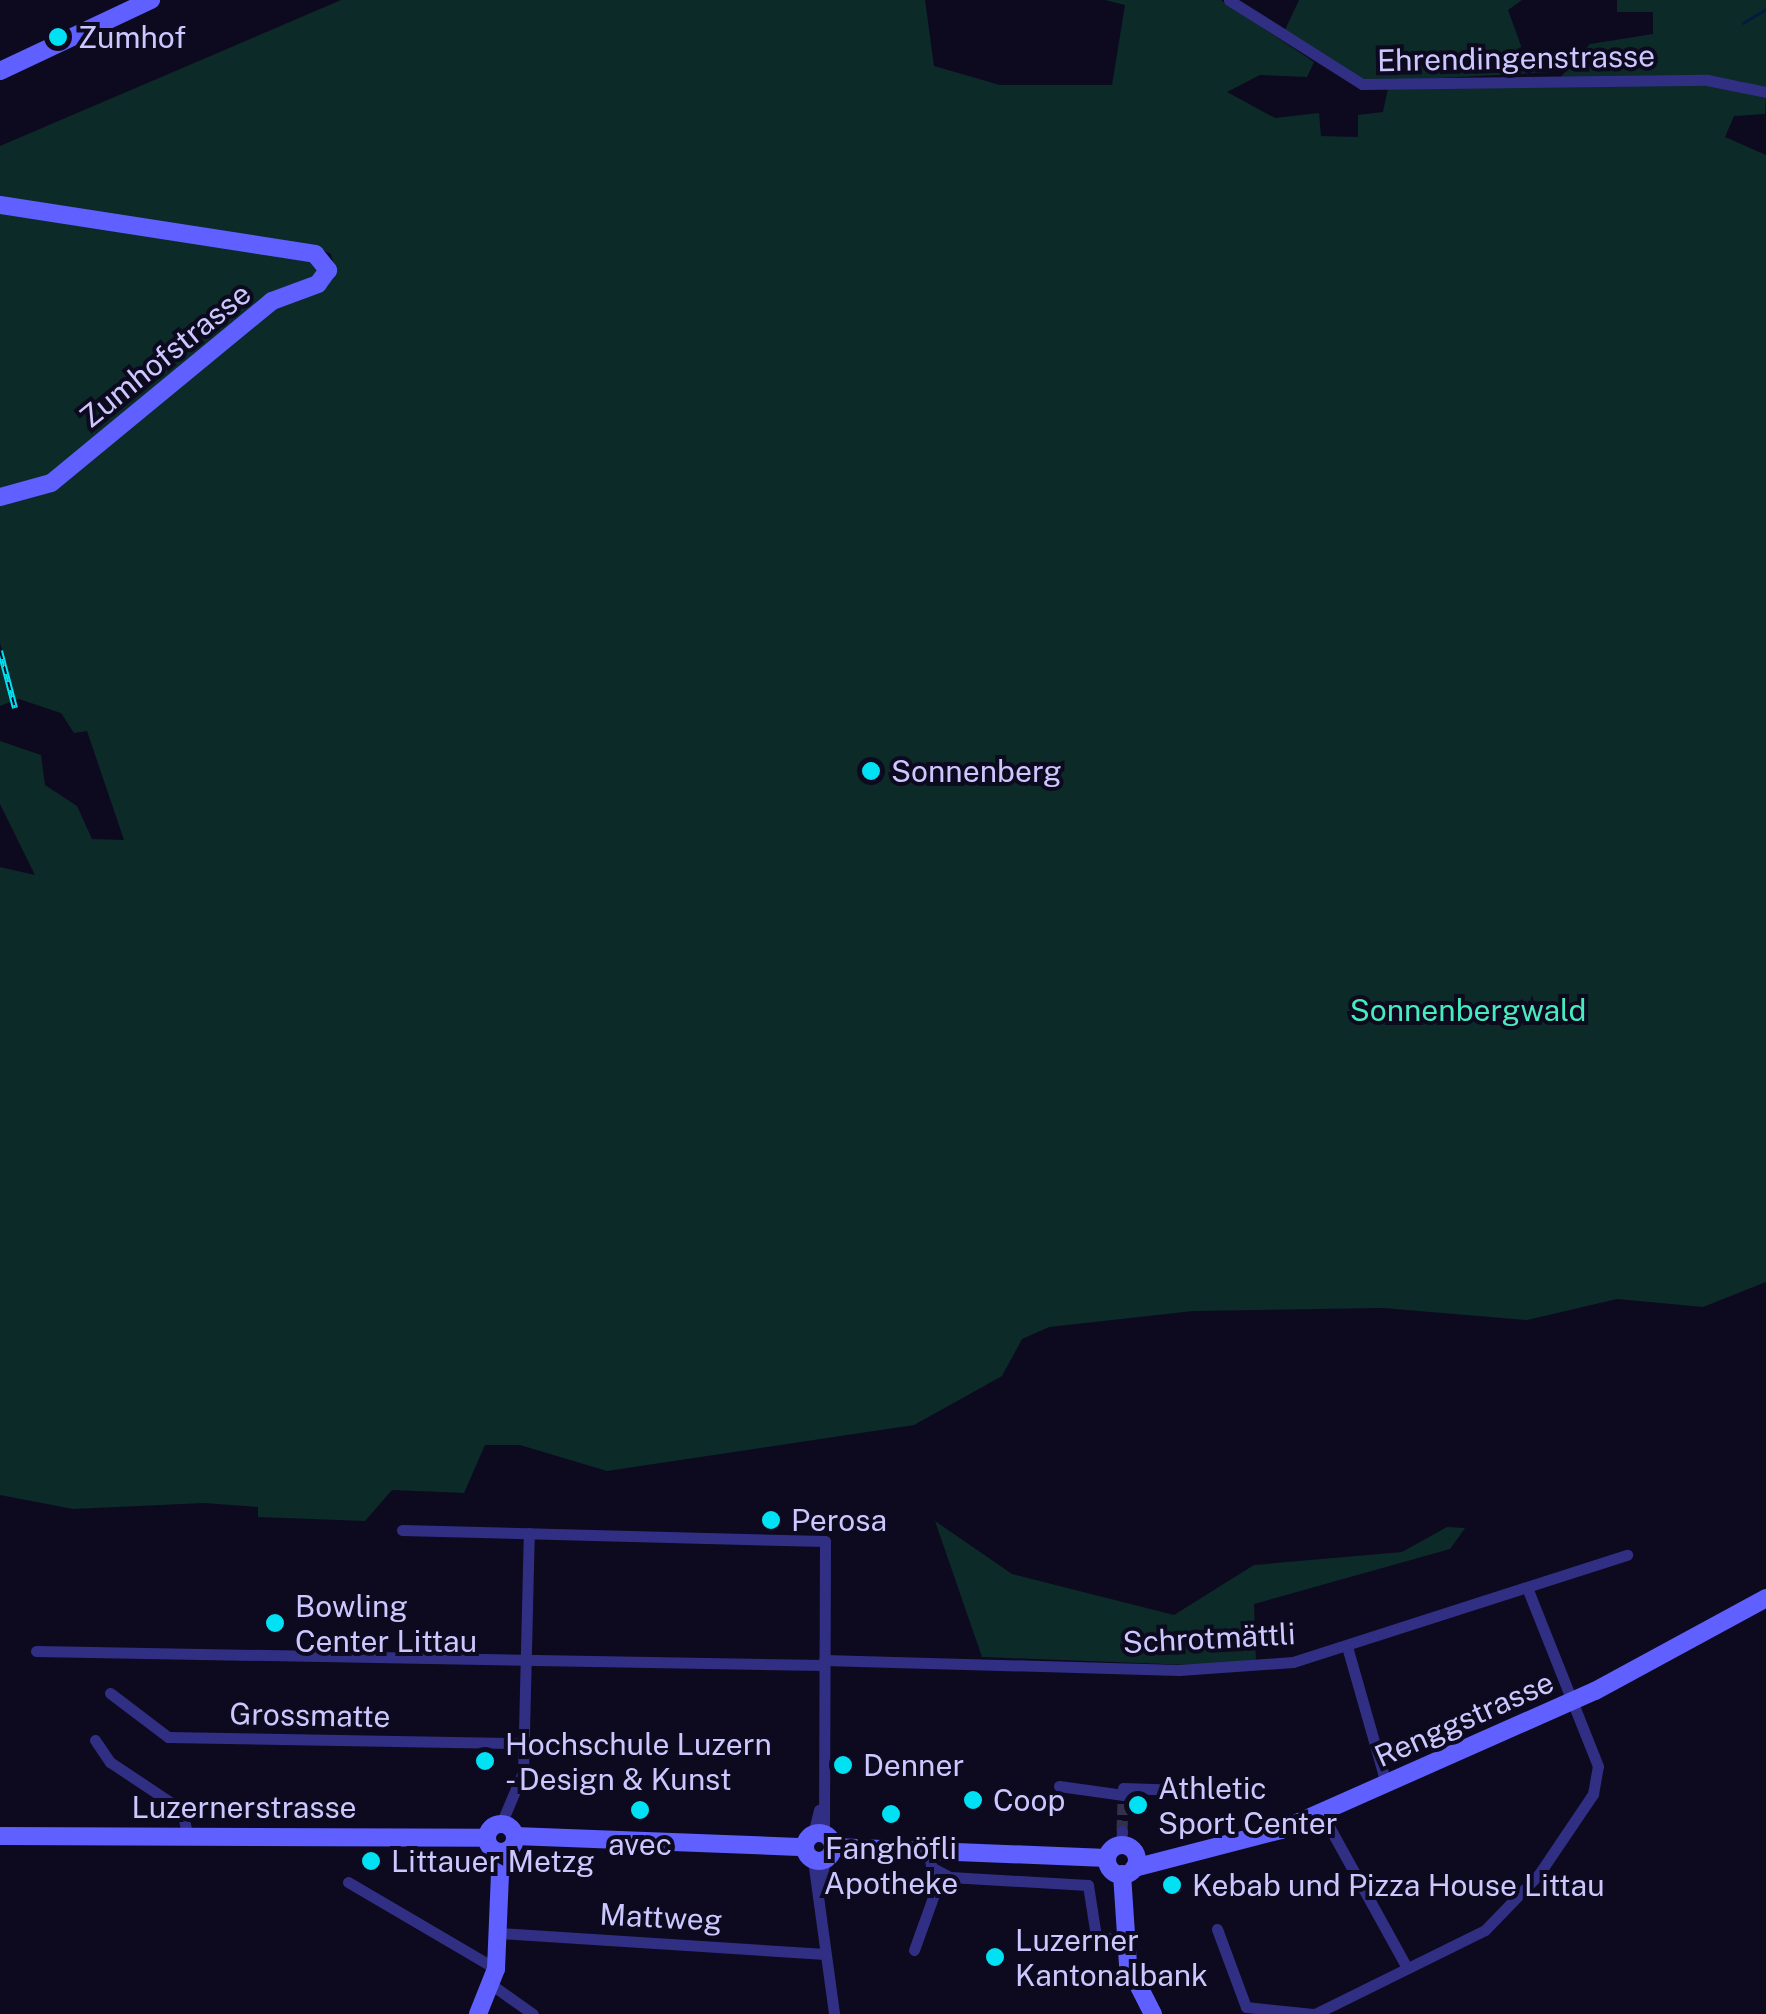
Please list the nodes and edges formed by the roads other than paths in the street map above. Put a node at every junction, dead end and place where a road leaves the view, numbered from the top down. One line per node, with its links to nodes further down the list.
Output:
1 (151, 0): 3 (main road)
2 (1229, 0): 4 (street, Ehrendingenstrasse)
3 (4, 63)
4 (1766, 92)
5 (0, 205): 6 (main road, Zumhofstrasse)
6 (0, 497)
7 (402, 1530): 8 (street)
8 (529, 1532): 14 (street); 15 (street)
9 (1627, 1555): 10 (street, Schrotmättli)
10 (1527, 1588): 12 (street, Schrotmättli); 17 (street)
11 (1766, 1598): 17 (main road, Renggstrasse)
12 (1348, 1650): 15 (street, Schrotmättli); 20 (street)
13 (36, 1652): 14 (street)
14 (526, 1657): 15 (street); 19 (street)
15 (824, 1663): 29 (street)
16 (110, 1693): 19 (street, Grossmatte)
17 (1567, 1703): 20 (main road, Renggstrasse); 41 (street)
18 (94, 1740): 25 (street)
19 (524, 1743): 24 (street)
20 (1386, 1783): 23 (main road, Renggstrasse)
21 (1059, 1786): 22 (street)
22 (1211, 1791)
23 (1321, 1812): 32 (main road, Renggstrasse); 41 (street)
24 (508, 1830): 27 (main road); 29 (main road); 31 (main road)
25 (187, 1834): 26 (main road, Luzernerstrasse); 27 (main road, Luzernerstrasse)
26 (0, 1836)
27 (487, 1838): 31 (main road)
28 (1120, 1846): 30 (main road); 32 (main road, Renggstrasse); 33 (main road); 33 (main road)
29 (819, 1847): 30 (main road); 40 (street)
30 (929, 1850): 34 (street)
31 (501, 1852): 37 (main road)
32 (1172, 1857): 33 (main road, Renggstrasse)
33 (1128, 1871): 38 (main road)
34 (941, 1875): 38 (street); 39 (street)
35 (348, 1882): 42 (street)
36 (1217, 1929): 47 (street)
37 (499, 1933): 40 (street, Mattweg); 42 (main road)
38 (1123, 1941): 46 (main road)
39 (914, 1950)
40 (821, 1954): 45 (street)
41 (1408, 1968): 47 (street)
42 (494, 1977): 43 (main road); 44 (street)
43 (478, 2014)
44 (532, 2014)
45 (834, 2014)
46 (1153, 2014)
47 (1314, 2014)

